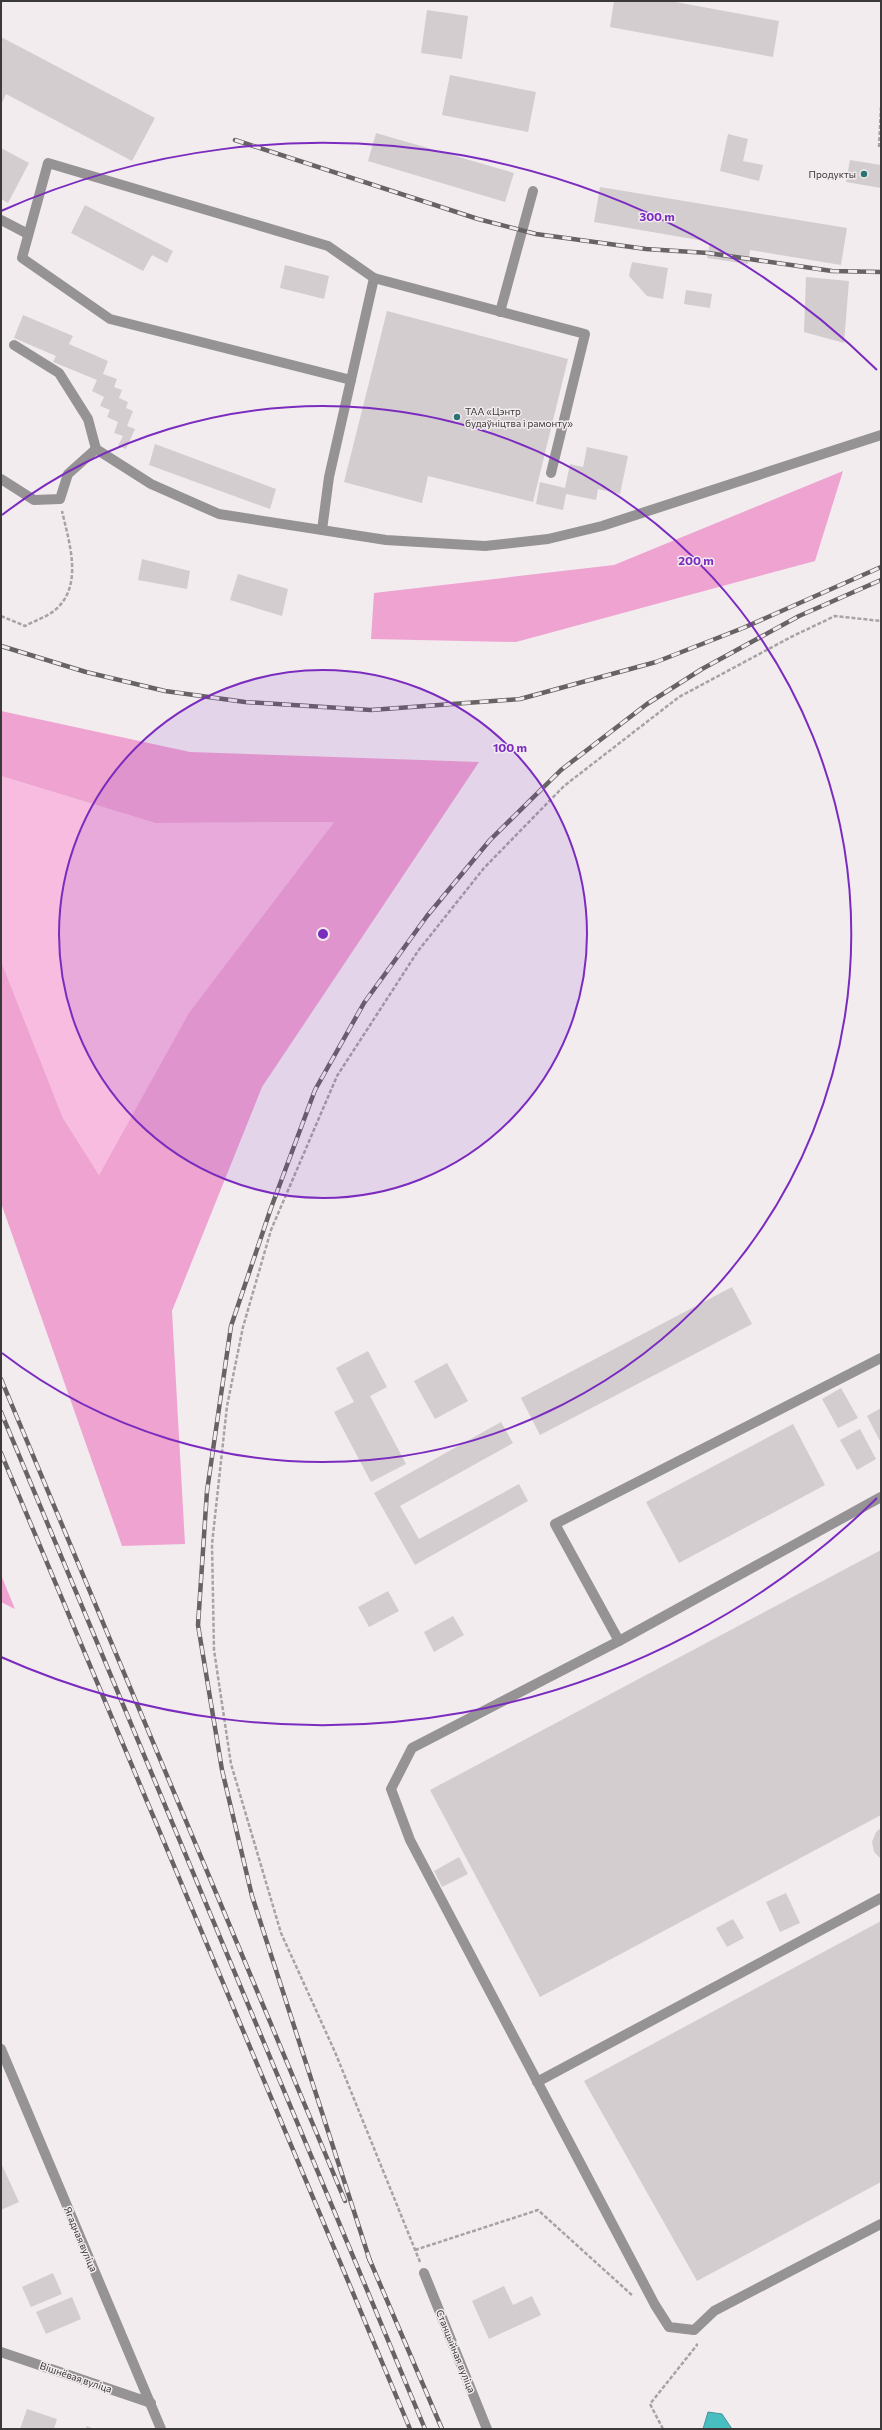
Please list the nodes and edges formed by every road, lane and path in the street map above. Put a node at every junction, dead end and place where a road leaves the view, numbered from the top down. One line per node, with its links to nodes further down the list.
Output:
1 (881, 107): 2 (path)
2 (879, 147)
3 (533, 191): 7 (street)
4 (1, 220): 5 (street)
5 (28, 234): 6 (street); 9 (street)
6 (374, 278): 7 (street); 9 (street)
7 (500, 312): 12 (street)
8 (14, 344): 11 (street)
9 (351, 380): 15 (street)
10 (880, 434): 15 (street)
11 (96, 449): 14 (street); 15 (street)
12 (551, 473)
13 (1, 479): 14 (street)
14 (60, 499): 16 (path)
15 (322, 530)
16 (1, 616)
17 (881, 622): 25 (path)
18 (881, 1358): 20 (street)
19 (881, 1497): 20 (street)
20 (619, 1641): 23 (street)
21 (881, 1898): 23 (street)
22 (1, 2049): 30 (street, Ягадная вуліца)
23 (537, 2082): 24 (street)
24 (881, 2224)
25 (415, 2250): 26 (path); 27 (path)
26 (424, 2273): 32 (street, Станцыйная вуліца)
27 (639, 2301)
28 (692, 2341): 33 (path)
29 (1, 2352): 30 (street, Вішнёвая вуліца)
30 (151, 2403): 31 (street, Ягадная вуліца)
31 (161, 2429)
32 (487, 2429)
33 (663, 2429)

